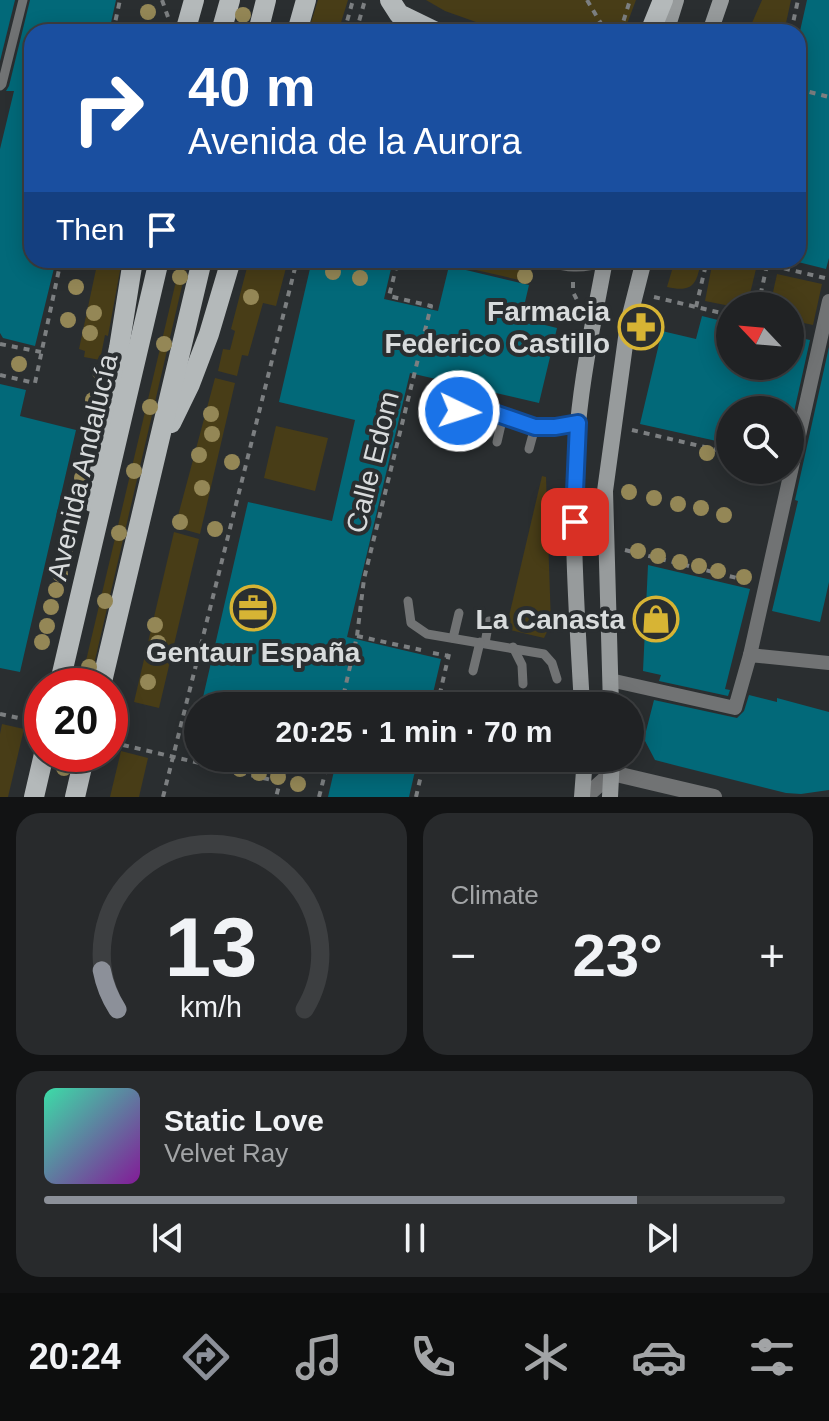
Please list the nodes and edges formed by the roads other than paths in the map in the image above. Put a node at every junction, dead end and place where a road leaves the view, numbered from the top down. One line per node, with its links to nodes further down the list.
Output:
1 (23, 0): 17 (lane)
2 (194, 0): 9 (main road)
3 (230, 0): 10 (main road)
4 (266, 0): 11 (main road)
5 (306, 0): 12 (main road)
6 (390, 0): 13 (main road)
7 (721, 0): 16 (main road)
8 (666, 2): 14 (main road); 15 (main road)
9 (187, 24)
10 (223, 24)
11 (260, 24)
12 (299, 24)
13 (420, 24)
14 (654, 24)
15 (666, 24)
16 (713, 24)
17 (0, 86)
18 (132, 268): 32 (main road)
19 (157, 268): 32 (main road, Avenida Andalucía)
20 (200, 268): 31 (main road)
21 (229, 268): 31 (main road)
22 (604, 268): 26 (main road)
23 (642, 268): 45 (main road)
24 (829, 301): 39 (street)
25 (503, 416): 27 (lane); 28 (lane); 29 (lane)
26 (578, 423): 27 (lane); 47 (main road)
27 (535, 427): 30 (lane)
28 (446, 432)
29 (497, 442)
30 (529, 449)
31 (153, 459): 42 (main road)
32 (86, 570): 41 (main road, Avenida Andalucía)
33 (408, 601): 36 (lane)
34 (459, 613): 36 (lane)
35 (489, 621): 37 (lane)
36 (453, 638): 37 (lane)
37 (482, 642): 38 (lane); 43 (lane)
38 (513, 647): 44 (lane); 46 (lane)
39 (750, 655): 40 (street); 45 (street)
40 (829, 663)
41 (63, 668)
42 (105, 668)
43 (473, 671)
44 (557, 679)
45 (610, 680): 48 (main road)
46 (523, 684)
47 (581, 692)
48 (610, 692)
49 (40, 772): 55 (main road)
50 (81, 772): 56 (main road)
51 (585, 772): 57 (main road)
52 (607, 772): 57 (street)
53 (612, 772): 58 (main road)
54 (632, 772): 59 (street)
55 (34, 797)
56 (75, 797)
57 (584, 797)
58 (610, 797)
59 (714, 797)

